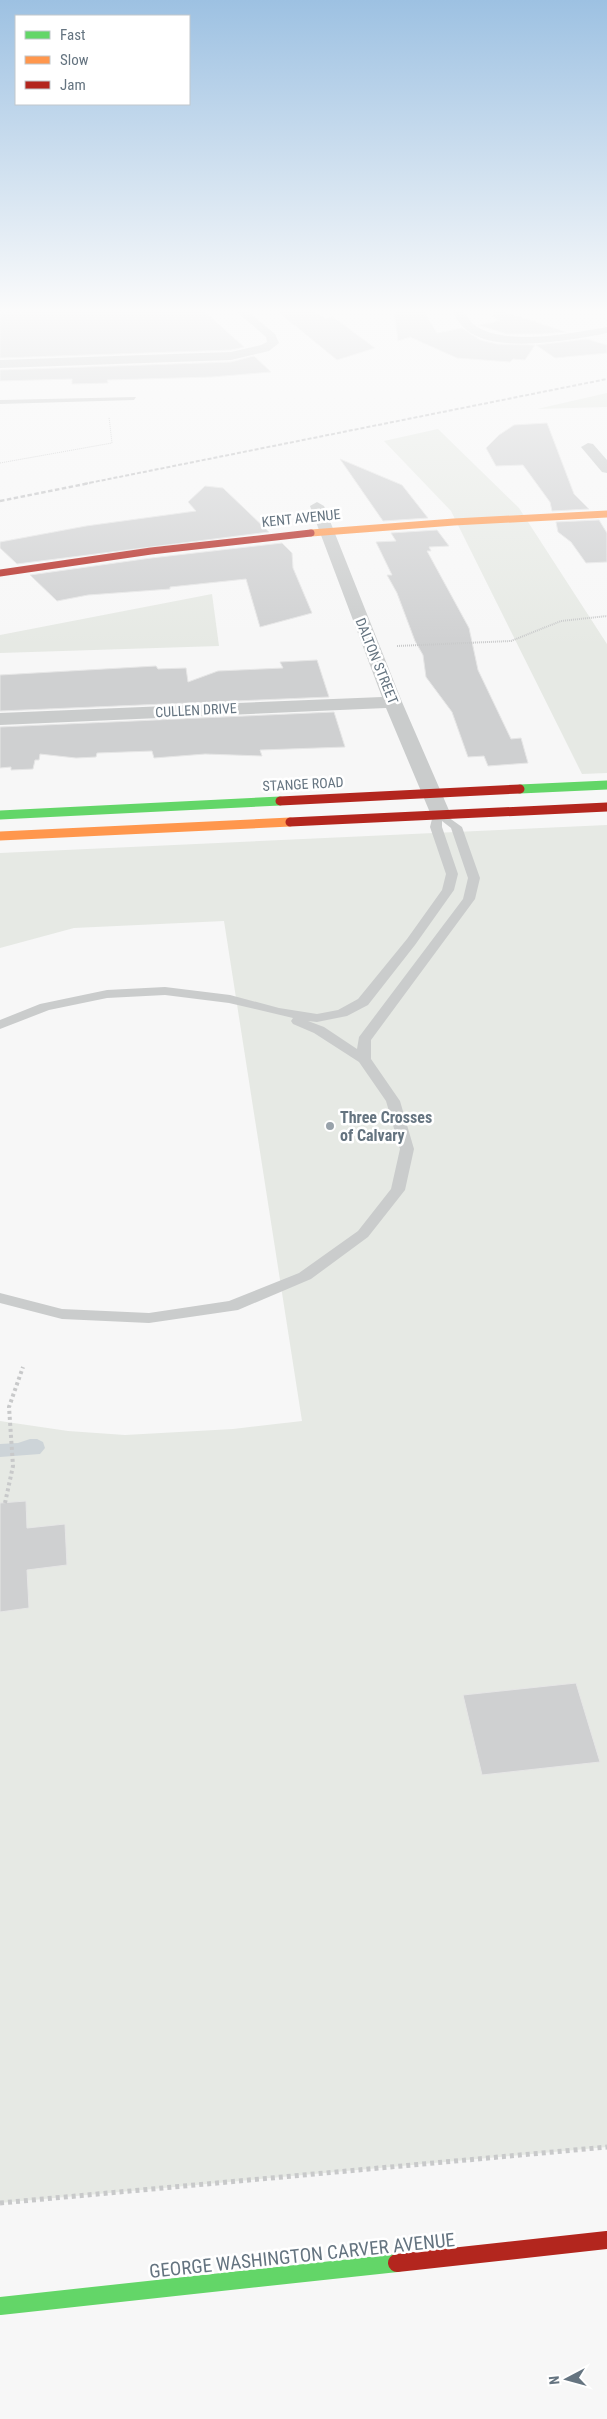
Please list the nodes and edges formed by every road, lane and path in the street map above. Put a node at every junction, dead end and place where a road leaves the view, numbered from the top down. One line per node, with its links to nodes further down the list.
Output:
1 (110, 423): 3 (path)
2 (588, 448): 4 (street)
3 (0, 464)
4 (607, 469)
5 (316, 506): 7 (street, DALTON STREET)
6 (607, 514): 7 (main road, KENT AVENUE)
7 (325, 530): 8 (main road, KENT AVENUE); 10 (street, DALTON STREET)
8 (0, 573)
9 (607, 616): 10 (path)
10 (371, 647): 11 (street, DALTON STREET)
11 (393, 702): 12 (street, CULLEN DRIVE); 14 (street, DALTON STREET)
12 (0, 719)
13 (607, 785): 14 (main road, STANGE ROAD)
14 (433, 793): 16 (main road, STANGE ROAD); 17 (street, DALTON STREET)
15 (607, 807): 17 (main road)
16 (0, 815)
17 (441, 815): 18 (main road); 19 (lane); 21 (lane)
18 (0, 836)
19 (278, 1012): 20 (lane); 21 (lane)
20 (0, 1025)
21 (364, 1058): 22 (lane)
22 (0, 1298)
23 (23, 1367): 24 (path)
24 (5, 1503)
25 (607, 2147): 26 (path)
26 (0, 2203)
27 (607, 2240): 28 (main road, GEORGE WASHINGTON CARVER AVENUE)
28 (0, 2306)

